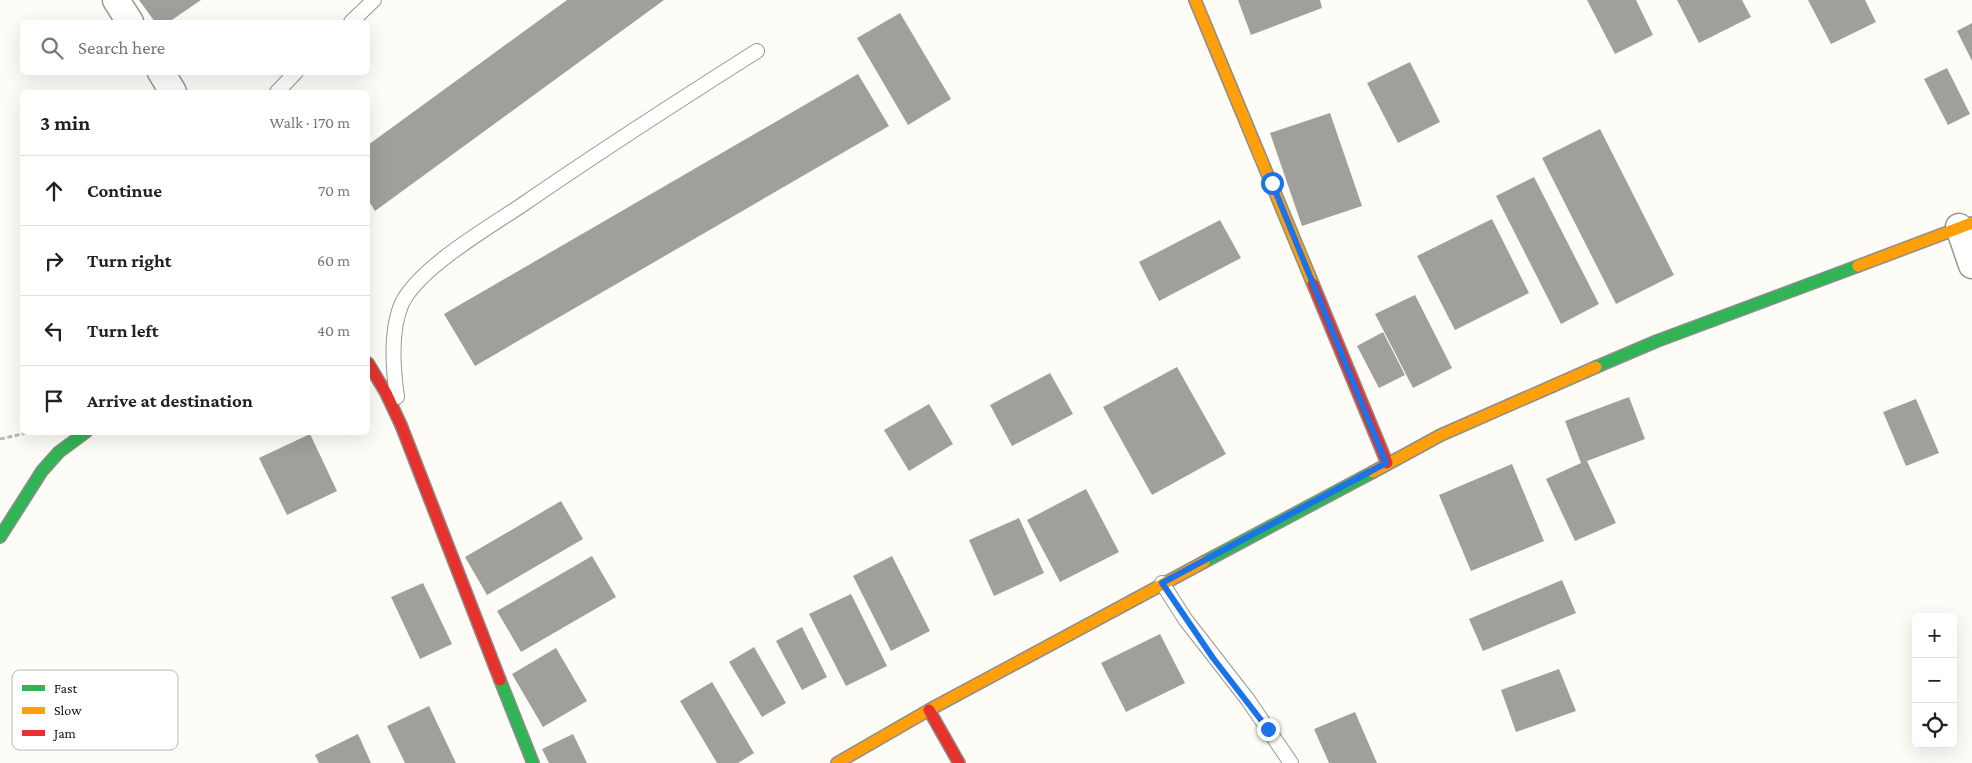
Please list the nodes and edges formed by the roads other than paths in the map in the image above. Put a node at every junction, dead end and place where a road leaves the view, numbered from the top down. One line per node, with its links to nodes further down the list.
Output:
1 (116, 0): 4 (street)
2 (374, 0): 5 (lane)
3 (1195, 0): 16 (street)
4 (129, 20)
5 (353, 20)
6 (757, 51): 14 (lane)
7 (163, 75): 9 (street)
8 (293, 75): 10 (lane)
9 (172, 90)
10 (279, 90)
11 (1966, 225): 12 (street); 16 (street)
12 (1972, 264)
13 (370, 367): 14 (street)
14 (402, 424): 20 (street)
15 (82, 435): 17 (street)
16 (1386, 463): 18 (street)
17 (0, 537)
18 (1162, 583): 19 (street); 23 (lane)
19 (929, 710): 21 (street); 22 (street)
20 (533, 763)
21 (838, 763)
22 (959, 763)
23 (1291, 763)

